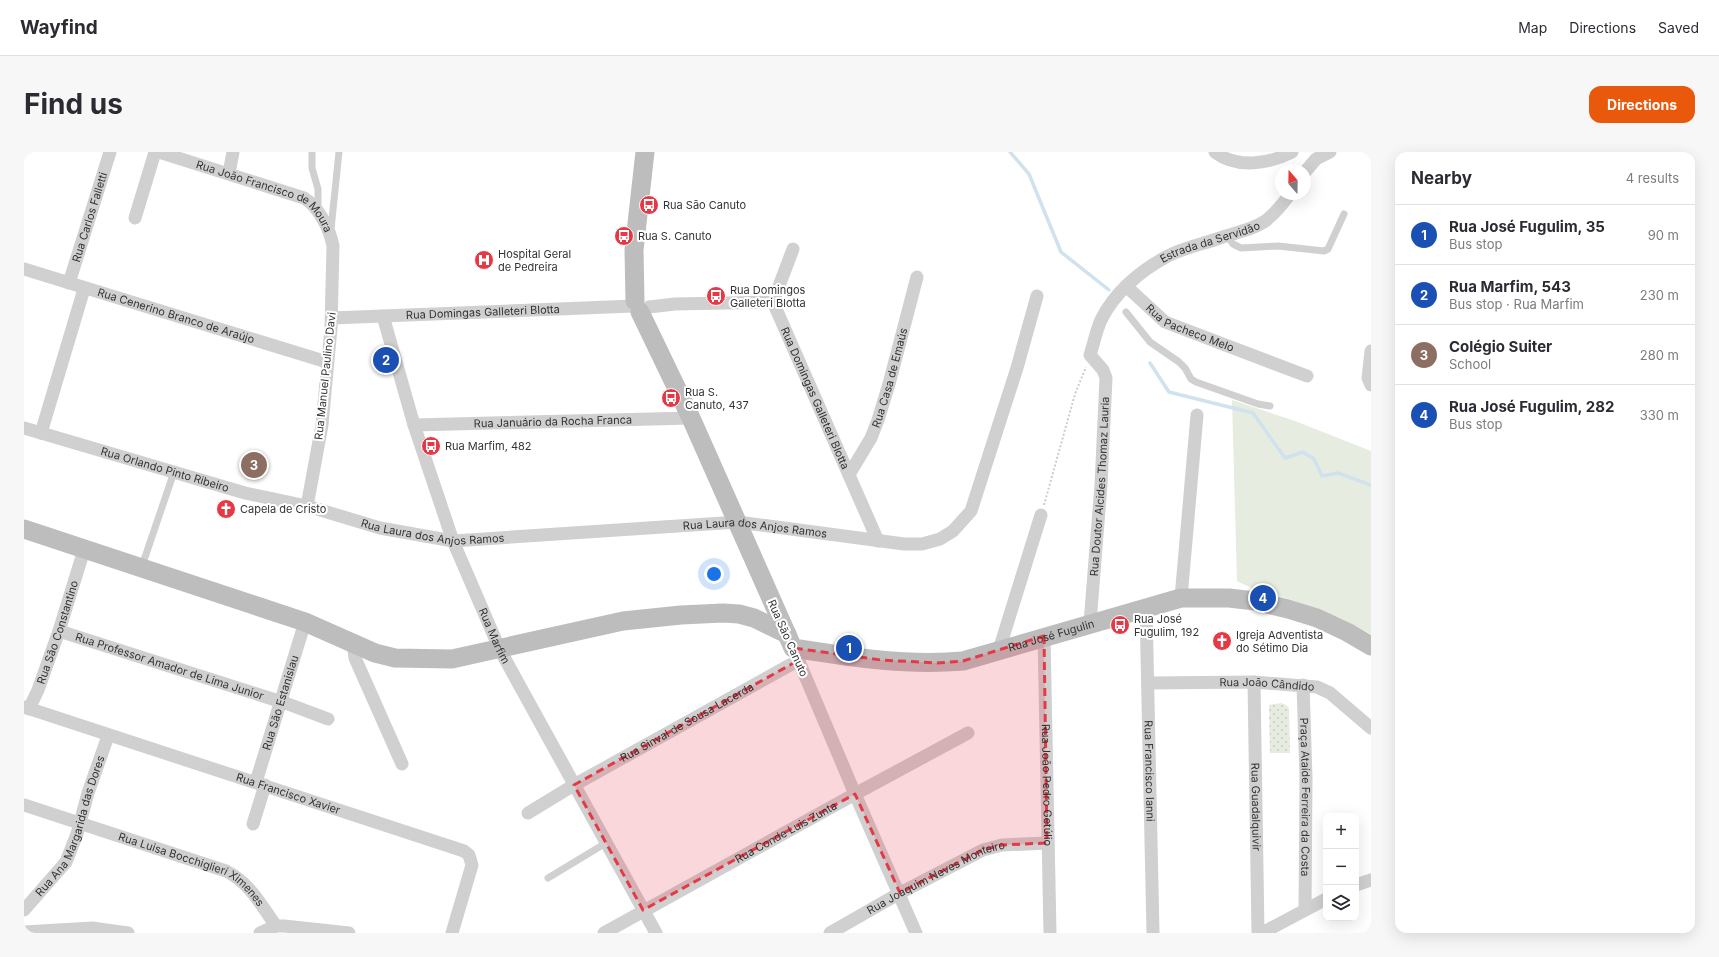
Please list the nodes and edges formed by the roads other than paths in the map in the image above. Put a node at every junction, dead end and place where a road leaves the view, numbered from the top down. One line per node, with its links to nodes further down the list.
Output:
1 (110, 152): 22 (street, Rua Carlos Falletti)
2 (154, 152): 16 (street)
3 (159, 152): 12 (street, Rua João Francisco de Moura)
4 (232, 152): 12 (street)
5 (312, 152): 14 (lane)
6 (338, 152): 18 (lane)
7 (645, 152): 27 (street, Rua São Canuto)
8 (1216, 152): 9 (street)
9 (1292, 152)
10 (1330, 152): 11 (street)
11 (1311, 165)
12 (229, 173): 14 (street, Rua João Francisco de Moura)
13 (1285, 200): 17 (street, Estrada da Servidão)
14 (317, 212): 18 (street, Rua João Francisco de Moura)
15 (1344, 214): 17 (lane)
16 (135, 218)
17 (1227, 236): 23 (street, Estrada da Servidão)
18 (331, 240): 30 (street, Rua Manuel Paulino Davi)
19 (793, 249): 26 (street)
20 (24, 269): 22 (street, Rua Cenerino Branco de Araújo)
21 (917, 277): 43 (street, Rua Casa de Emaús)
22 (69, 283): 24 (street, Rua Cenerino Branco de Araújo)
23 (1126, 286): 32 (street, Estrada da Servidão); 34 (street, Rua Pacheco Melo)
24 (84, 289): 33 (street, Rua Cenerino Branco de Araújo); 41 (street)
25 (1037, 296): 49 (street, Rua Laura dos Anjos Ramos)
26 (773, 302): 27 (street, Rua Domingas Galleteri Blotta); 43 (street, Rua Domingas Galleteri Blotta)
27 (643, 305): 29 (street, Rua Domingas Galleteri Blotta); 38 (street, Rua São Canuto)
28 (1126, 312): 36 (lane)
29 (383, 316): 30 (street, Rua Domingas Galleteri Blotta); 39 (street, Rua Marfim)
30 (332, 318): 33 (street, Rua Manuel Paulino Davi)
31 (1371, 351): 35 (street)
32 (1090, 355): 55 (street, Rua Doutor Alcides Thomaz Lauria)
33 (327, 362): 44 (street, Rua Manuel Paulino Davi)
34 (1307, 376)
35 (1371, 385)
36 (1270, 406)
37 (1197, 415): 52 (street)
38 (691, 418): 39 (street, Rua Januário da Rocha Franca); 46 (street, Rua São Canuto)
39 (414, 425): 48 (street, Rua Marfim)
40 (24, 428): 41 (street, Rua Orlando Pinto Ribeiro)
41 (41, 433): 42 (street, Rua Orlando Pinto Ribeiro)
42 (174, 472): 44 (street, Rua Orlando Pinto Ribeiro); 51 (lane)
43 (850, 473): 49 (street, Rua Domingas Galleteri Blotta)
44 (307, 506): 48 (street, Rua Laura dos Anjos Ramos)
45 (1041, 515): 62 (street)
46 (738, 522): 48 (street, Rua Laura dos Anjos Ramos); 49 (street, Rua Laura dos Anjos Ramos); 60 (street, Rua São Canuto)
47 (24, 529): 50 (street, Rua José Fugulin)
48 (452, 541): 61 (street, Rua Marfim)
49 (878, 541)
50 (84, 550): 51 (street, Rua José Fugulin); 56 (street, Rua São Constantino)
51 (141, 568): 54 (street, Rua José Fugulin)
52 (1181, 598): 53 (street, Rua José Fugulin); 59 (street, Rua José Fugulin)
53 (1146, 608): 55 (street, Rua José Fugulin); 64 (street, Rua Francisco Ianni)
54 (305, 622): 58 (street, Rua José Fugulin); 66 (street, Rua São Estanislau)
55 (1090, 623): 57 (street, Rua José Fugulin)
56 (59, 631): 66 (street, Rua Professor Amador de Lima Junior); 67 (street, Rua São Constantino)
57 (1044, 636): 62 (street, Rua José Fugulin); 81 (street, Rua João Pedro Getúlio)
58 (353, 643): 61 (street, Rua José Fugulin); 72 (street)
59 (1371, 646)
60 (793, 647): 61 (street, Rua José Fugulin); 62 (street, Rua José Fugulin); 74 (street, Rua Sinval de Sousa Lacerda); 75 (street, Rua São Canuto)
61 (500, 650): 74 (street, Rua Marfim)
62 (999, 650)
63 (1254, 682): 64 (street, Rua João Cândido); 65 (street, Rua João Cândido); 102 (street, Rua Guadalquivir)
64 (1149, 683): 101 (street, Rua Francisco Ianni)
65 (1303, 685): 69 (street, Rua João Cândido); 89 (street, Praça Ataíde Ferreira da Costa)
66 (280, 702): 68 (street, Rua Professor Amador de Lima Junior); 73 (street, Rua São Estanislau)
67 (27, 708): 71 (street, Rua Francisco Xavier)
68 (328, 719)
69 (1371, 728)
70 (968, 733): 75 (street, Rua Conde Luis Zunta)
71 (108, 736): 73 (street, Rua Francisco Xavier); 78 (street, Rua Ana Margarida das Dores)
72 (402, 764)
73 (260, 784): 79 (street, Rua São Estanislau); 95 (street, Rua Francisco Xavier)
74 (574, 785): 77 (street, Rua Sinval de Sousa Lacerda); 80 (street, Rua Marfim)
75 (854, 794): 85 (street, Rua São Canuto); 88 (street, Rua Conde Luis Zunta)
76 (24, 805): 78 (street, Rua Luisa Bocchiglieri Ximenes)
77 (528, 813)
78 (80, 823): 87 (street, Rua Ana Margarida das Dores); 90 (street, Rua Luisa Bocchiglieri Ximenes)
79 (253, 824)
80 (606, 843): 82 (lane); 88 (street, Rua Marfim)
81 (1047, 843): 85 (street, Rua Joaquim Neves Monteiro); 100 (street, Rua João Pedro Getúlio)
82 (548, 878)
83 (1371, 880): 84 (street)
84 (1359, 884)
85 (900, 893): 98 (street, Rua Joaquim Neves Monteiro); 99 (street, Rua São Canuto)
86 (1323, 901): 89 (street)
87 (24, 910)
88 (643, 910): 96 (street, Rua Conde Luis Zunta); 97 (street, Rua Marfim)
89 (1305, 910): 103 (street)
90 (276, 926): 93 (street); 94 (street)
91 (24, 932): 92 (street)
92 (128, 933)
93 (260, 933)
94 (350, 933)
95 (452, 933)
96 (604, 933)
97 (656, 933)
98 (830, 933)
99 (916, 933)
100 (1050, 933)
101 (1153, 933)
102 (1258, 933)
103 (1262, 933)

